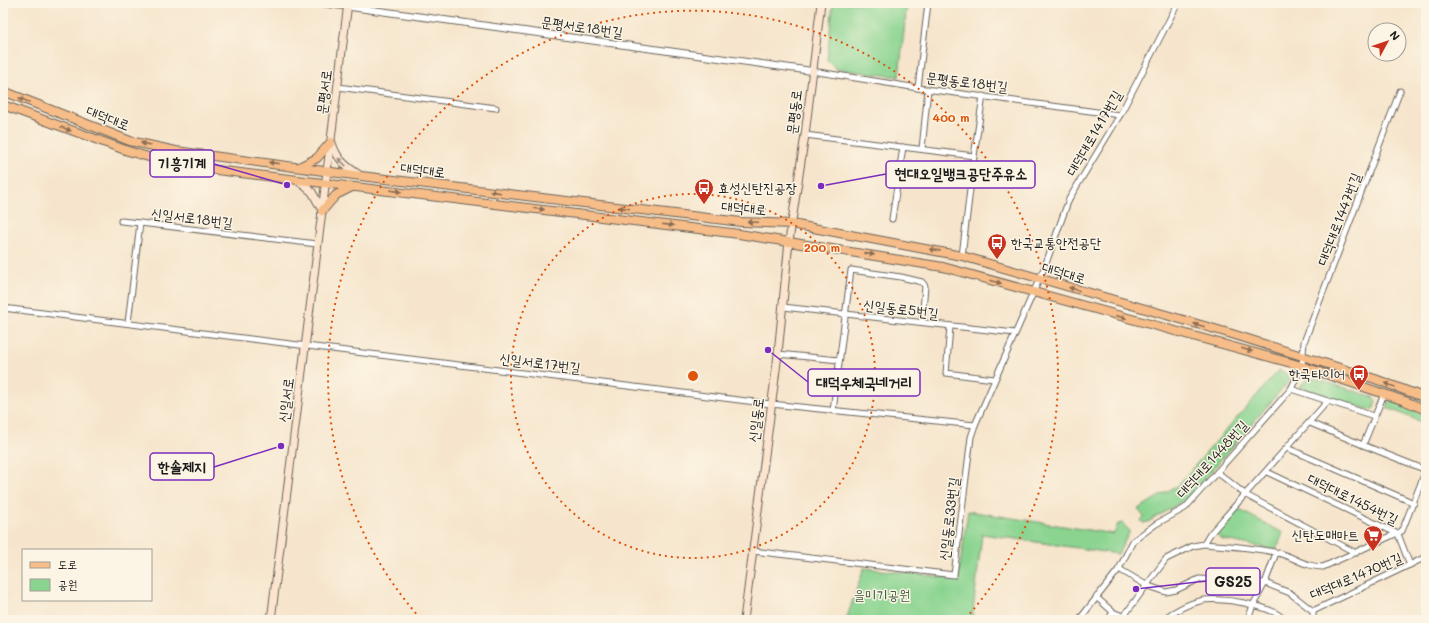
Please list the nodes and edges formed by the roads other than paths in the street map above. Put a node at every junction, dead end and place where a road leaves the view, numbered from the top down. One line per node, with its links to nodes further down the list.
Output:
1 (322, 3): 5 (street, 문평서로18번길)
2 (821, 3): 6 (main road, 문평동로)
3 (928, 3): 8 (street)
4 (1178, 3): 15 (street, 대덕대로1417번길)
5 (348, 5): 6 (street, 문평서로18번길); 7 (main road, 문평서로)
6 (812, 71): 8 (street, 문평동로18번길); 16 (main road, 문평동로)
7 (338, 87): 14 (street); 17 (main road, 문평서로)
8 (918, 88): 9 (street, 문평동로18번길)
9 (928, 89): 12 (street, 문평동로18번길); 19 (street)
10 (3, 91): 21 (main road, 대덕대로, one-way to 10)
11 (1400, 91): 46 (street, 대덕대로1447번길)
12 (983, 96): 15 (street, 문평동로18번길); 20 (street)
13 (3, 105): 24 (main road, 대덕대로, one-way to 24)
14 (496, 108)
15 (1120, 115): 35 (street, 대덕대로1417번길)
16 (805, 135): 18 (street); 31 (main road, 문평동로)
17 (331, 142): 21 (main road); 22 (main road, 문평서로); 23 (main road, one-way to 17)
18 (903, 147): 19 (street); 28 (street)
19 (922, 149): 20 (street)
20 (974, 156): 34 (street)
21 (300, 166): 22 (main road, 대덕대로)
22 (327, 171): 23 (main road, 대덕대로); 25 (main road, 문평서로)
23 (362, 176): 31 (main road, 대덕대로, one-way to 23)
24 (297, 180): 25 (main road, 대덕대로); 27 (main road)
25 (325, 183): 26 (main road, 대덕대로); 27 (main road, 신일서로)
26 (358, 186): 27 (main road); 32 (main road, 대덕대로, one-way to 32)
27 (322, 210): 33 (main road, 신일서로)
28 (892, 219)
29 (121, 221): 30 (street)
30 (140, 223): 33 (street, 신일서로18번길); 41 (street, 신일서로18번길)
31 (792, 224): 32 (main road, 신일동로); 34 (main road, 대덕대로, one-way to 31)
32 (789, 241): 36 (main road, 대덕대로, one-way to 36); 37 (main road, 신일동로)
33 (317, 244): 44 (main road, 신일서로)
34 (962, 256): 35 (main road, 대덕대로)
35 (1038, 278): 36 (street, 신일동로33번길); 46 (main road, 대덕대로, one-way to 35)
36 (1032, 293): 43 (street, 신일동로33번길); 48 (main road, 대덕대로, one-way to 48)
37 (783, 307): 39 (street, 신일동로5번길); 45 (main road, 신일동로)
38 (3, 308): 41 (street)
39 (845, 314): 40 (street, 신일동로5번길); 40 (street); 47 (street)
40 (922, 322): 42 (street, 신일동로5번길)
41 (128, 323): 44 (street)
42 (950, 327): 43 (street, 신일동로5번길); 49 (street)
43 (1015, 333): 49 (street, 신일동로33번길)
44 (306, 346): 54 (street, 신일서로17번길); 82 (main road, 신일서로)
45 (778, 354): 47 (street); 54 (main road, 신일동로)
46 (1304, 356): 48 (street, 대덕대로1448번길); 52 (main road, 대덕대로, one-way to 46)
47 (839, 360): 56 (street)
48 (1302, 366): 50 (street, 대덕대로1448번길); 51 (main road, 대덕대로)
49 (994, 379): 59 (street, 신일동로33번길)
50 (1291, 389): 53 (street); 63 (street, 대덕대로1448번길)
51 (1384, 394): 55 (main road, 대덕대로); 57 (street)
52 (1426, 398)
53 (1327, 402): 57 (street); 58 (street)
54 (771, 404): 56 (street, 신일서로17번길); 69 (main road, 신일동로)
55 (1426, 410)
56 (833, 411): 59 (street, 신일서로17번길)
57 (1374, 416): 60 (street)
58 (1310, 422): 60 (street); 61 (street)
59 (974, 425): 69 (street, 신일동로33번길)
60 (1363, 445): 62 (street)
61 (1287, 448): 64 (street); 66 (street, 대덕대로1454번길)
62 (1426, 470): 66 (street)
63 (1217, 472): 65 (street); 74 (street, 대덕대로1448번길)
64 (1267, 472): 65 (street); 67 (street, 대덕대로1454번길)
65 (1246, 494): 68 (street); 71 (street)
66 (1414, 503): 67 (street)
67 (1398, 534): 71 (street); 73 (street, 대덕대로1454번길)
68 (1204, 544): 70 (street); 76 (street)
69 (753, 551): 83 (main road, 신일동로)
70 (1276, 553): 71 (street); 75 (street)
71 (1356, 553)
72 (1426, 557): 73 (street, 대덕대로1470번길)
73 (1410, 565): 79 (street, 대덕대로1470번길)
74 (1119, 569): 76 (street, 대덕대로1470번길); 77 (street, 대덕대로1448번길)
75 (1265, 583): 76 (street, 대덕대로1470번길); 78 (street); 79 (street, 대덕대로1470번길)
76 (1146, 585): 81 (street)
77 (1096, 596): 80 (street); 84 (street, 대덕대로1448번길)
78 (1253, 605): 87 (street); 88 (street); 89 (street)
79 (1313, 611): 90 (street)
80 (1113, 612): 81 (street); 85 (street)
81 (1124, 616): 86 (street)
82 (272, 620)
83 (744, 620)
84 (1079, 620)
85 (1108, 620)
86 (1131, 620)
87 (1162, 620)
88 (1248, 620)
89 (1284, 620)
90 (1313, 620)

